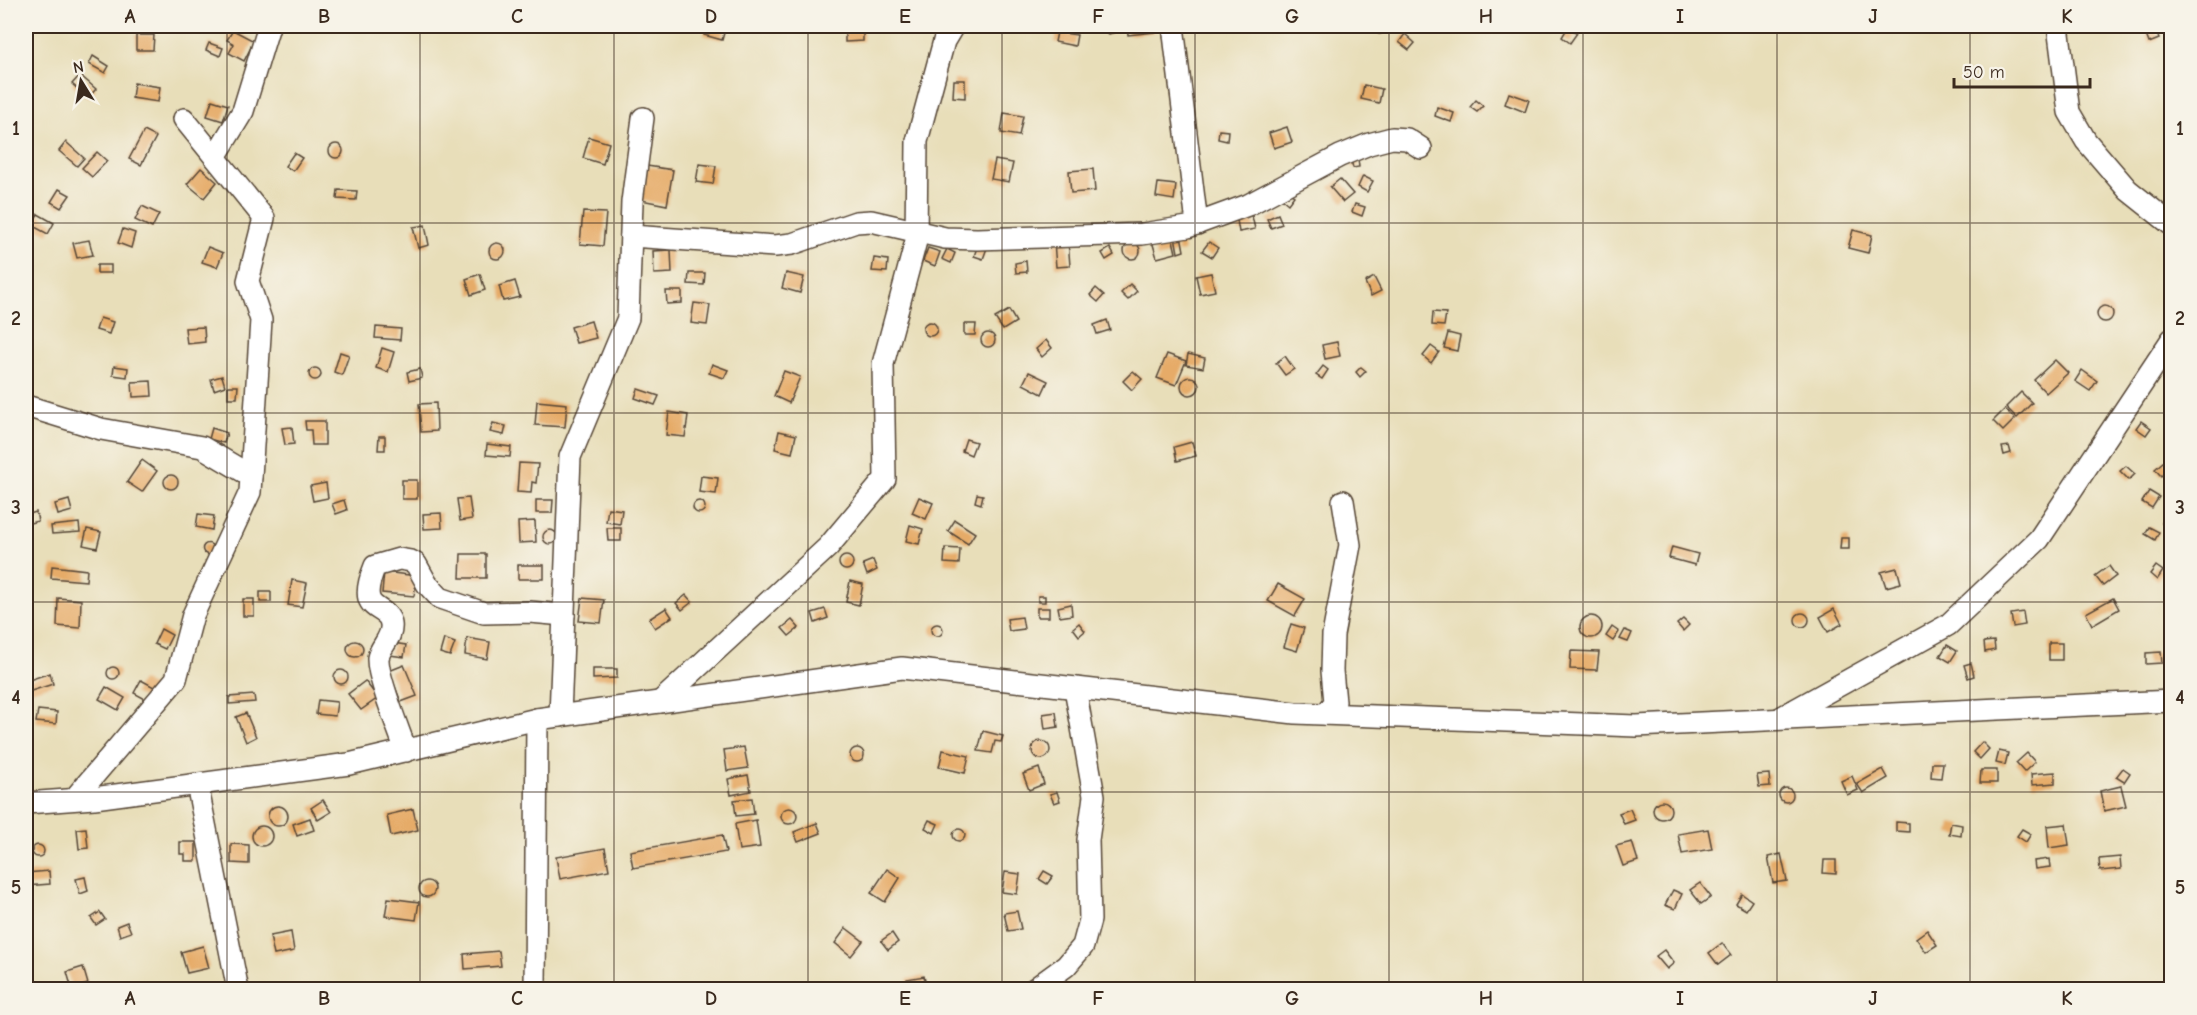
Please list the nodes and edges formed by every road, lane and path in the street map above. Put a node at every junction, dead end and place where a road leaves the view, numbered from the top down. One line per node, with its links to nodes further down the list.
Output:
1 (269, 26): 8 (street)
2 (953, 26): 11 (street)
3 (1173, 26): 9 (street)
4 (2058, 26): 10 (street)
5 (643, 118): 12 (street)
6 (184, 119): 8 (street)
7 (1421, 147): 9 (street)
8 (215, 157): 15 (street)
9 (1197, 224): 11 (street)
10 (2172, 225)
11 (916, 232): 12 (street); 20 (street)
12 (631, 236): 17 (street)
13 (2172, 339): 24 (street)
14 (26, 406): 15 (street)
15 (251, 476): 27 (street)
16 (1343, 501): 21 (street)
17 (564, 615): 22 (street); 25 (street)
18 (1075, 688): 20 (street); 21 (street); 31 (street)
19 (2172, 701): 24 (street)
20 (660, 702): 22 (street)
21 (1326, 714): 24 (street)
22 (560, 716): 23 (street)
23 (537, 719): 25 (street); 30 (street)
24 (1777, 720)
25 (405, 751): 26 (street)
26 (197, 784): 27 (street); 29 (street)
27 (74, 799): 28 (street)
28 (26, 803)
29 (238, 990)
30 (535, 990)
31 (1033, 990)

